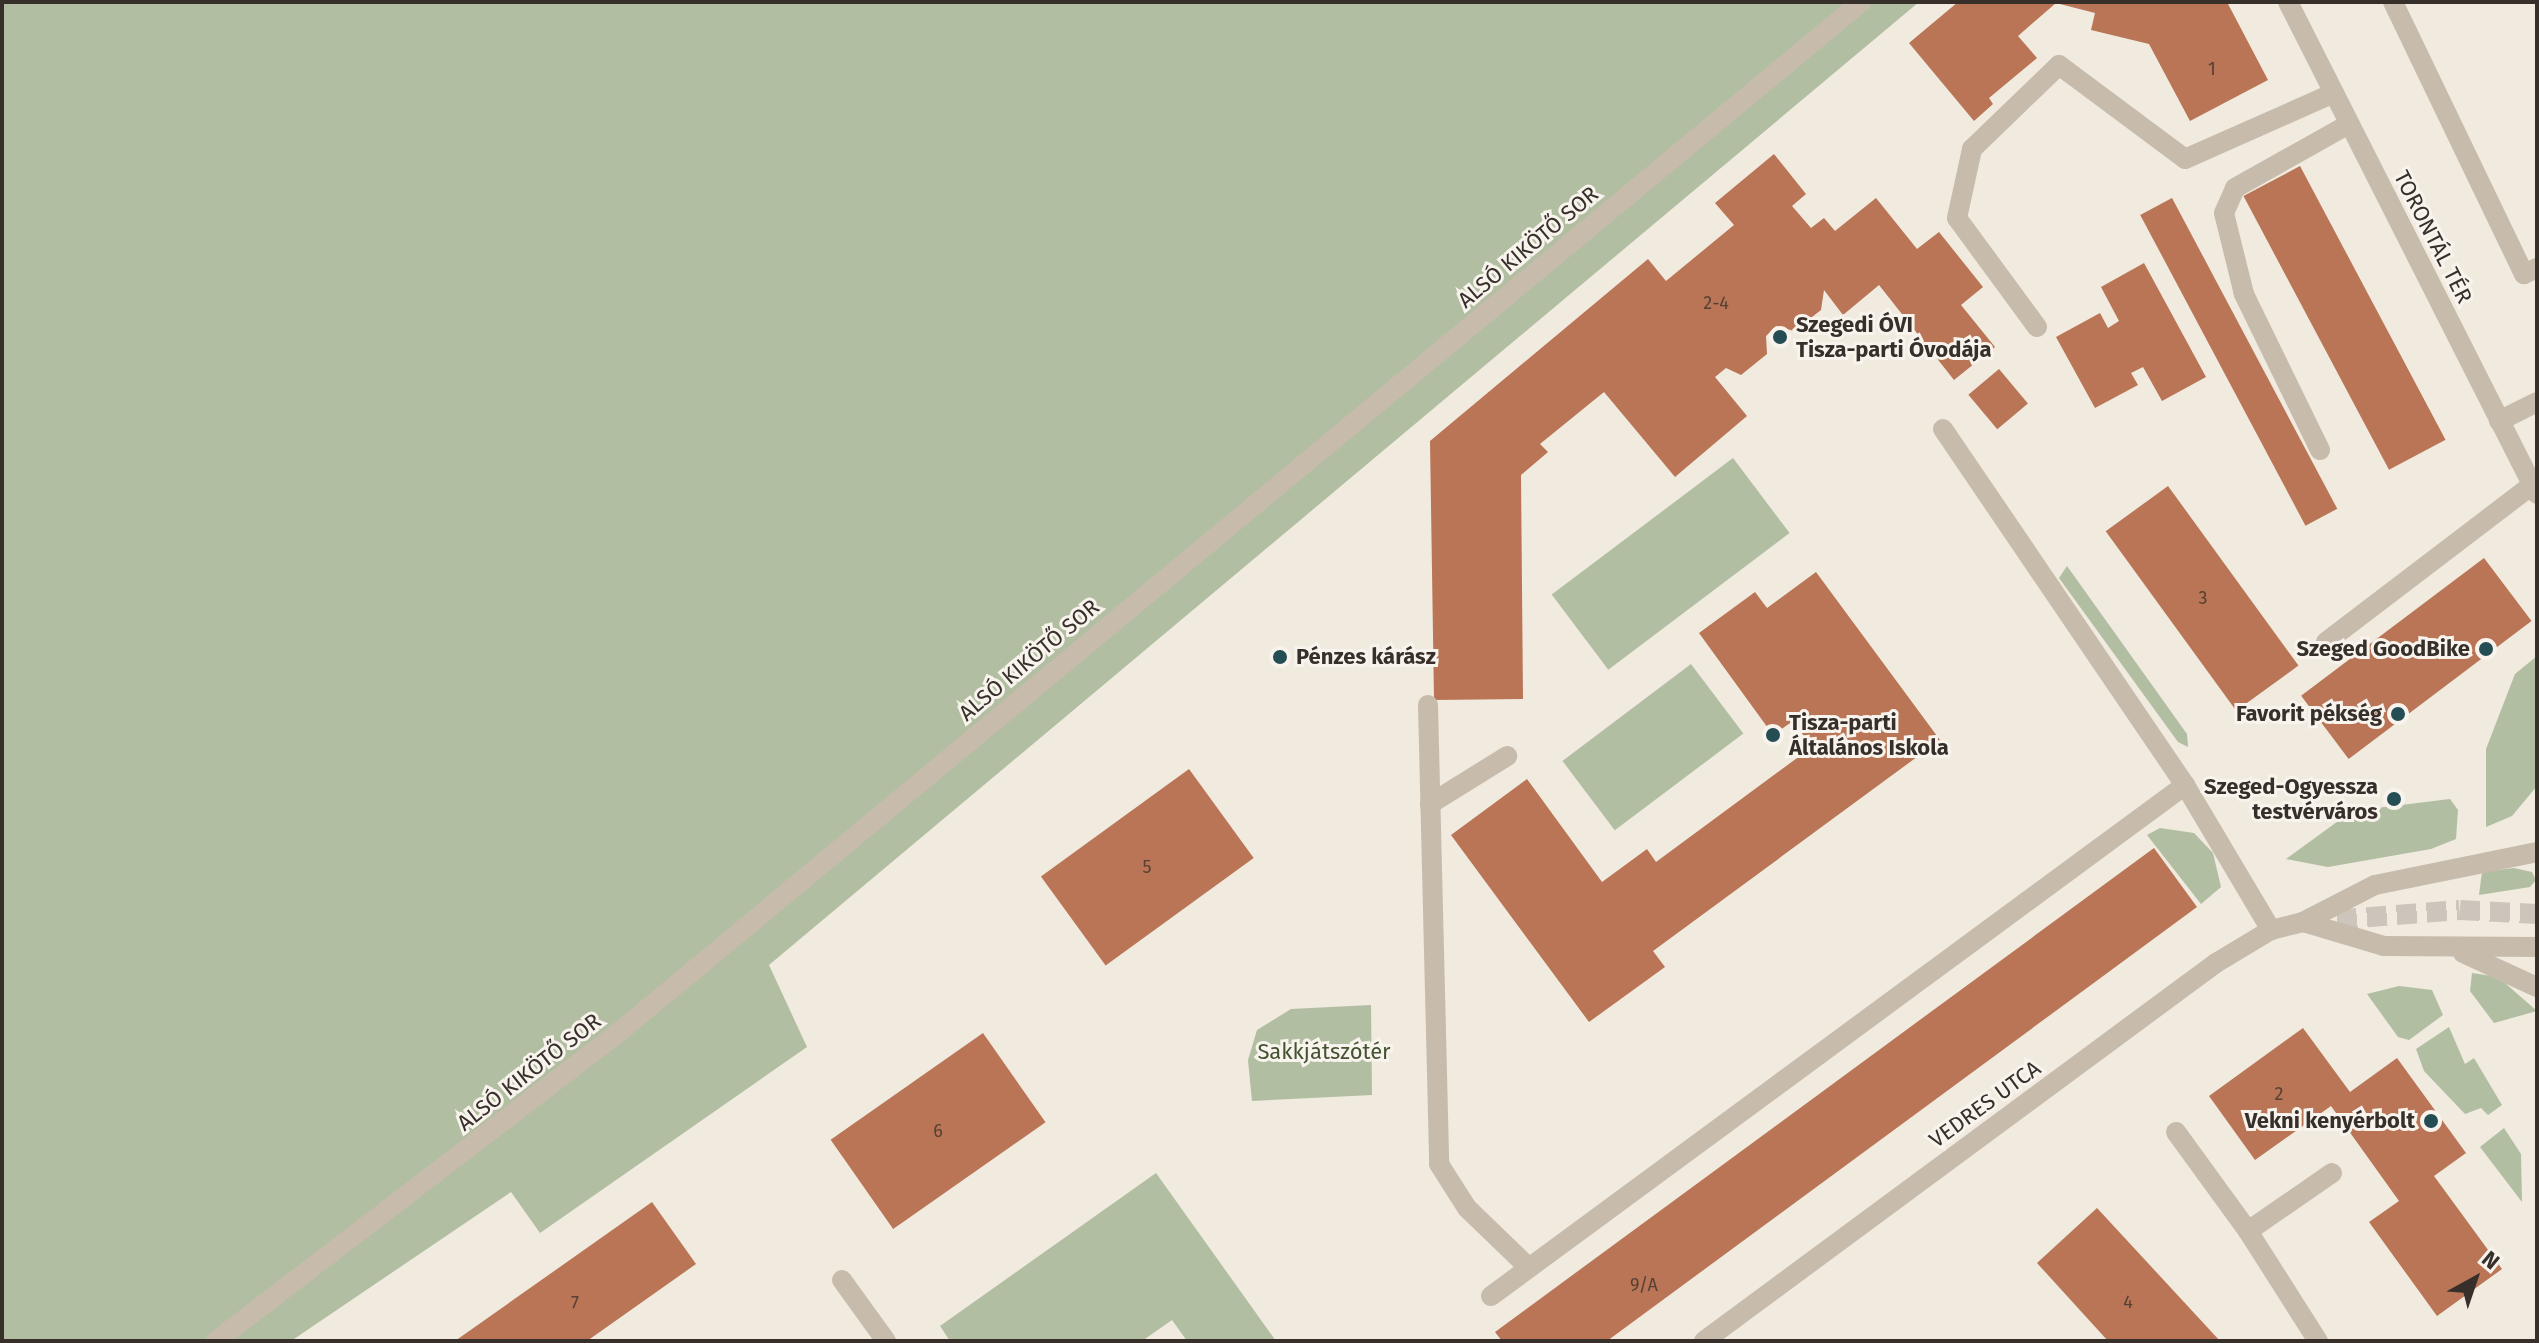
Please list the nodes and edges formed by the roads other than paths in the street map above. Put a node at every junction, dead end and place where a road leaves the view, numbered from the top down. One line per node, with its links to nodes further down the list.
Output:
1 (1861, 2): 30 (street, ALSÓ KIKÖTŐ SOR)
2 (2288, 2): 4 (street, TORONTÁL TÉR)
3 (2393, 2): 6 (street)
4 (2334, 93): 5 (street, TORONTÁL TÉR); 7 (street)
5 (2349, 124): 9 (street, TORONTÁL TÉR); 11 (street)
6 (2537, 268)
7 (2037, 327)
8 (2537, 402): 9 (street)
9 (2499, 421): 12 (street, TORONTÁL TÉR)
10 (1943, 429): 16 (street)
11 (2320, 450)
12 (2534, 490): 13 (street)
13 (2326, 642)
14 (1428, 705): 17 (street)
15 (1507, 756): 17 (street)
16 (2185, 785): 20 (street); 27 (street)
17 (1430, 804): 27 (street)
18 (2537, 852): 19 (street, VEDRES UTCA)
19 (2303, 922): 20 (street, VEDRES UTCA); 22 (street)
20 (2271, 930): 32 (street, VEDRES UTCA)
21 (2537, 947): 22 (street)
22 (2456, 950): 23 (street)
23 (2537, 987)
24 (2176, 1132): 26 (street)
25 (2332, 1173): 26 (street)
26 (2248, 1231): 33 (street)
27 (1528, 1267): 29 (street)
28 (842, 1280): 31 (street)
29 (1491, 1296)
30 (216, 1341)
31 (886, 1341)
32 (1704, 1341)
33 (2318, 1341)

